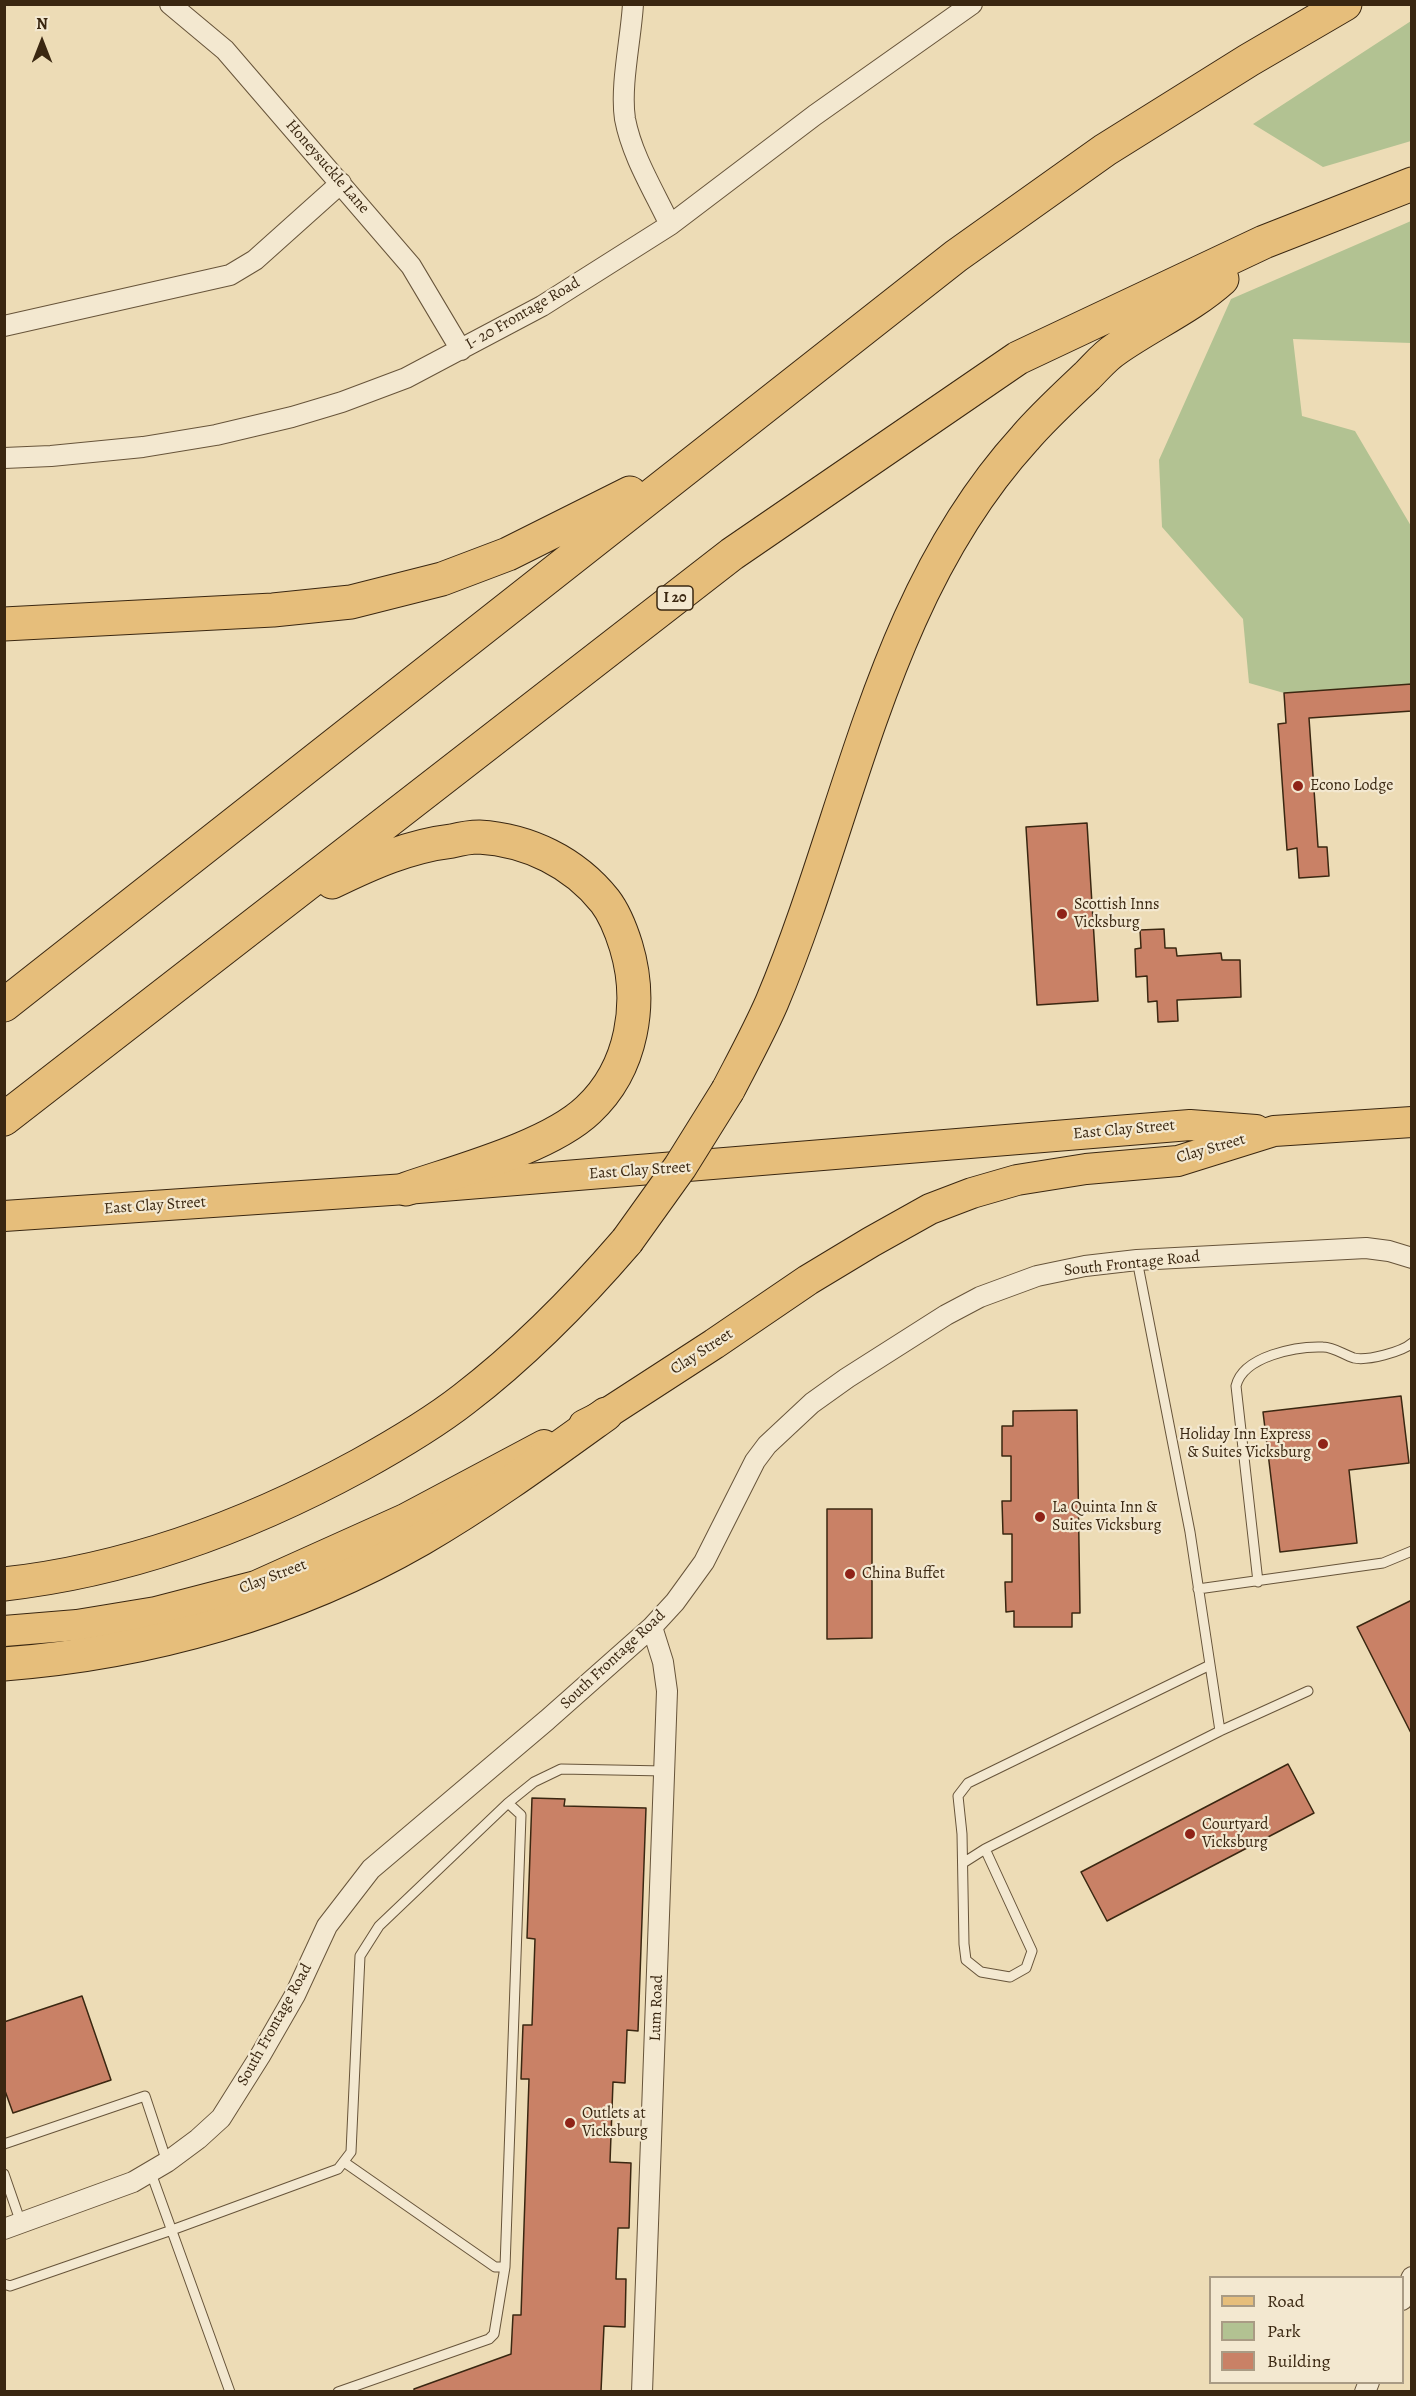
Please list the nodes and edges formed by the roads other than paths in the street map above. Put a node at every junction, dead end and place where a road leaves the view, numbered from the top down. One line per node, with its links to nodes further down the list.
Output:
1 (170, 4): 5 (street, Honeysuckle Lane)
2 (633, 4): 7 (street)
3 (972, 4): 7 (street, I- 20 Frontage Road)
4 (1345, 4): 11 (highway)
5 (341, 183): 9 (street); 10 (street, Honeysuckle Lane)
6 (1412, 184): 8 (highway, I 20)
7 (670, 225): 10 (street, I- 20 Frontage Road)
8 (1264, 242): 14 (highway, I 20); 27 (highway, bridge)
9 (4, 326)
10 (460, 350): 12 (street, I- 20 Frontage Road)
11 (700, 456): 13 (highway); 15 (highway)
12 (4, 458)
13 (4, 624)
14 (276, 908): 16 (highway, I 20); 19 (highway)
15 (4, 1005)
16 (4, 1119)
17 (1412, 1122): 18 (main road, Clay Street)
18 (1274, 1131): 19 (main road, East Clay Street); 24 (main road, Clay Street)
19 (406, 1189): 20 (main road, East Clay Street)
20 (4, 1216)
21 (1412, 1258): 22 (street, South Frontage Road)
22 (1137, 1260): 28 (lane); 29 (street, South Frontage Road)
23 (1412, 1343): 26 (lane)
24 (606, 1414): 30 (main road, Clay Street); 31 (highway)
25 (1412, 1551): 26 (lane)
26 (1258, 1582): 28 (lane)
27 (4, 1584)
28 (1198, 1589): 32 (lane)
29 (652, 1628): 35 (street, Lum Road); 41 (street, South Frontage Road)
30 (4, 1631)
31 (4, 1664)
32 (1210, 1665): 34 (lane); 38 (lane)
33 (1308, 1691): 34 (lane)
34 (1220, 1731): 37 (lane)
35 (665, 1771): 36 (lane); 51 (street, Lum Road)
36 (508, 1803): 40 (lane); 45 (lane)
37 (985, 1849): 38 (lane); 38 (lane)
38 (963, 1863)
39 (4, 2144): 41 (lane)
40 (344, 2162): 44 (lane); 45 (lane)
41 (159, 2167): 43 (street, South Frontage Road); 44 (lane)
42 (4, 2174): 43 (lane)
43 (13, 2226)
44 (172, 2230): 47 (lane); 49 (lane)
45 (505, 2267): 50 (lane)
46 (1412, 2277): 48 (street)
47 (4, 2284)
48 (1404, 2295)
49 (230, 2391)
50 (338, 2391)
51 (642, 2391)

